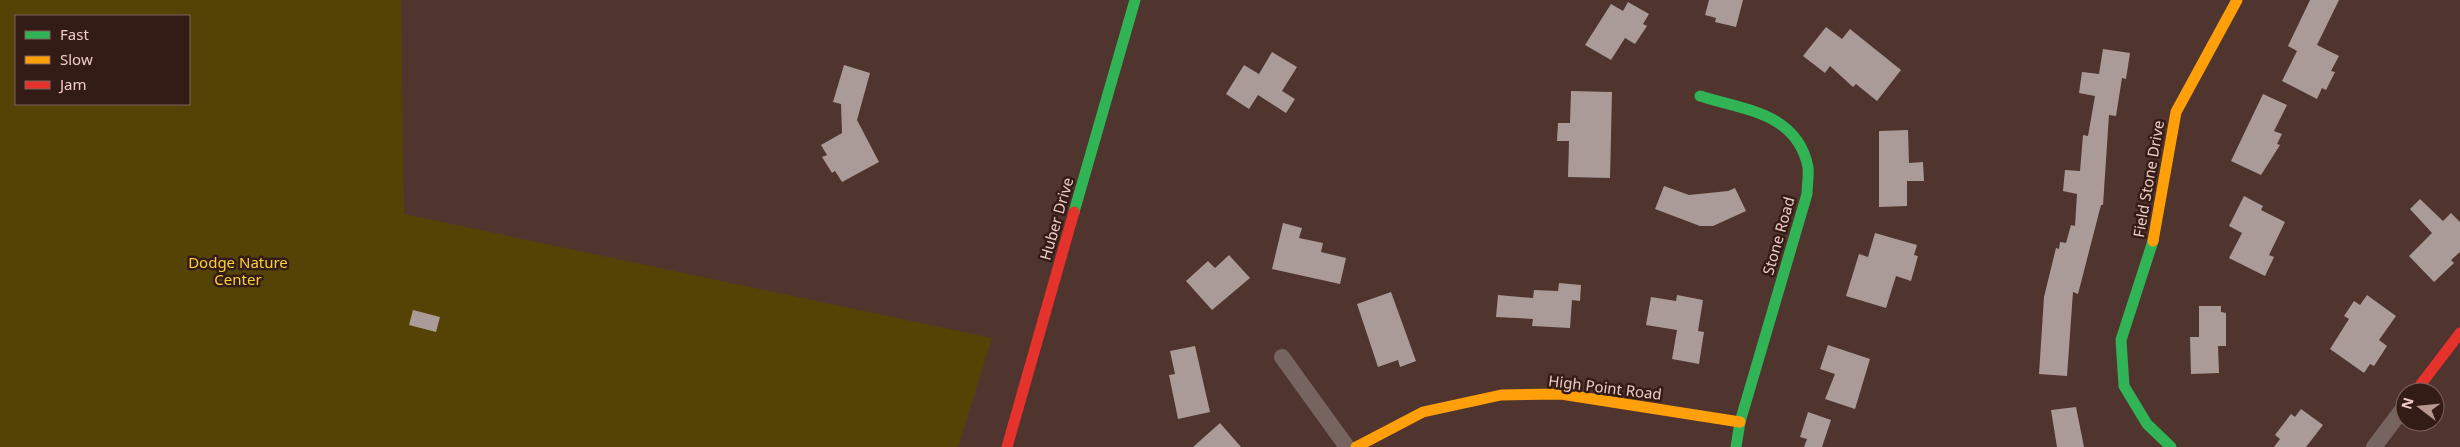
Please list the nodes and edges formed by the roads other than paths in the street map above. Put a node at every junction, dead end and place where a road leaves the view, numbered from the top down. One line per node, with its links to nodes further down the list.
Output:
1 (1135, 0): 9 (street, Huber Drive)
2 (2237, 0): 13 (street, Field Stone Drive)
3 (1700, 96): 8 (street, Stone Road)
4 (2460, 333): 6 (street)
5 (1282, 357): 10 (street)
6 (2423, 382)
7 (2395, 419): 14 (street)
8 (1740, 422): 11 (street, High Point Road); 12 (street, Stone Road)
9 (1007, 447)
10 (1347, 447)
11 (1356, 447)
12 (1736, 447)
13 (2171, 447)
14 (2374, 447)

